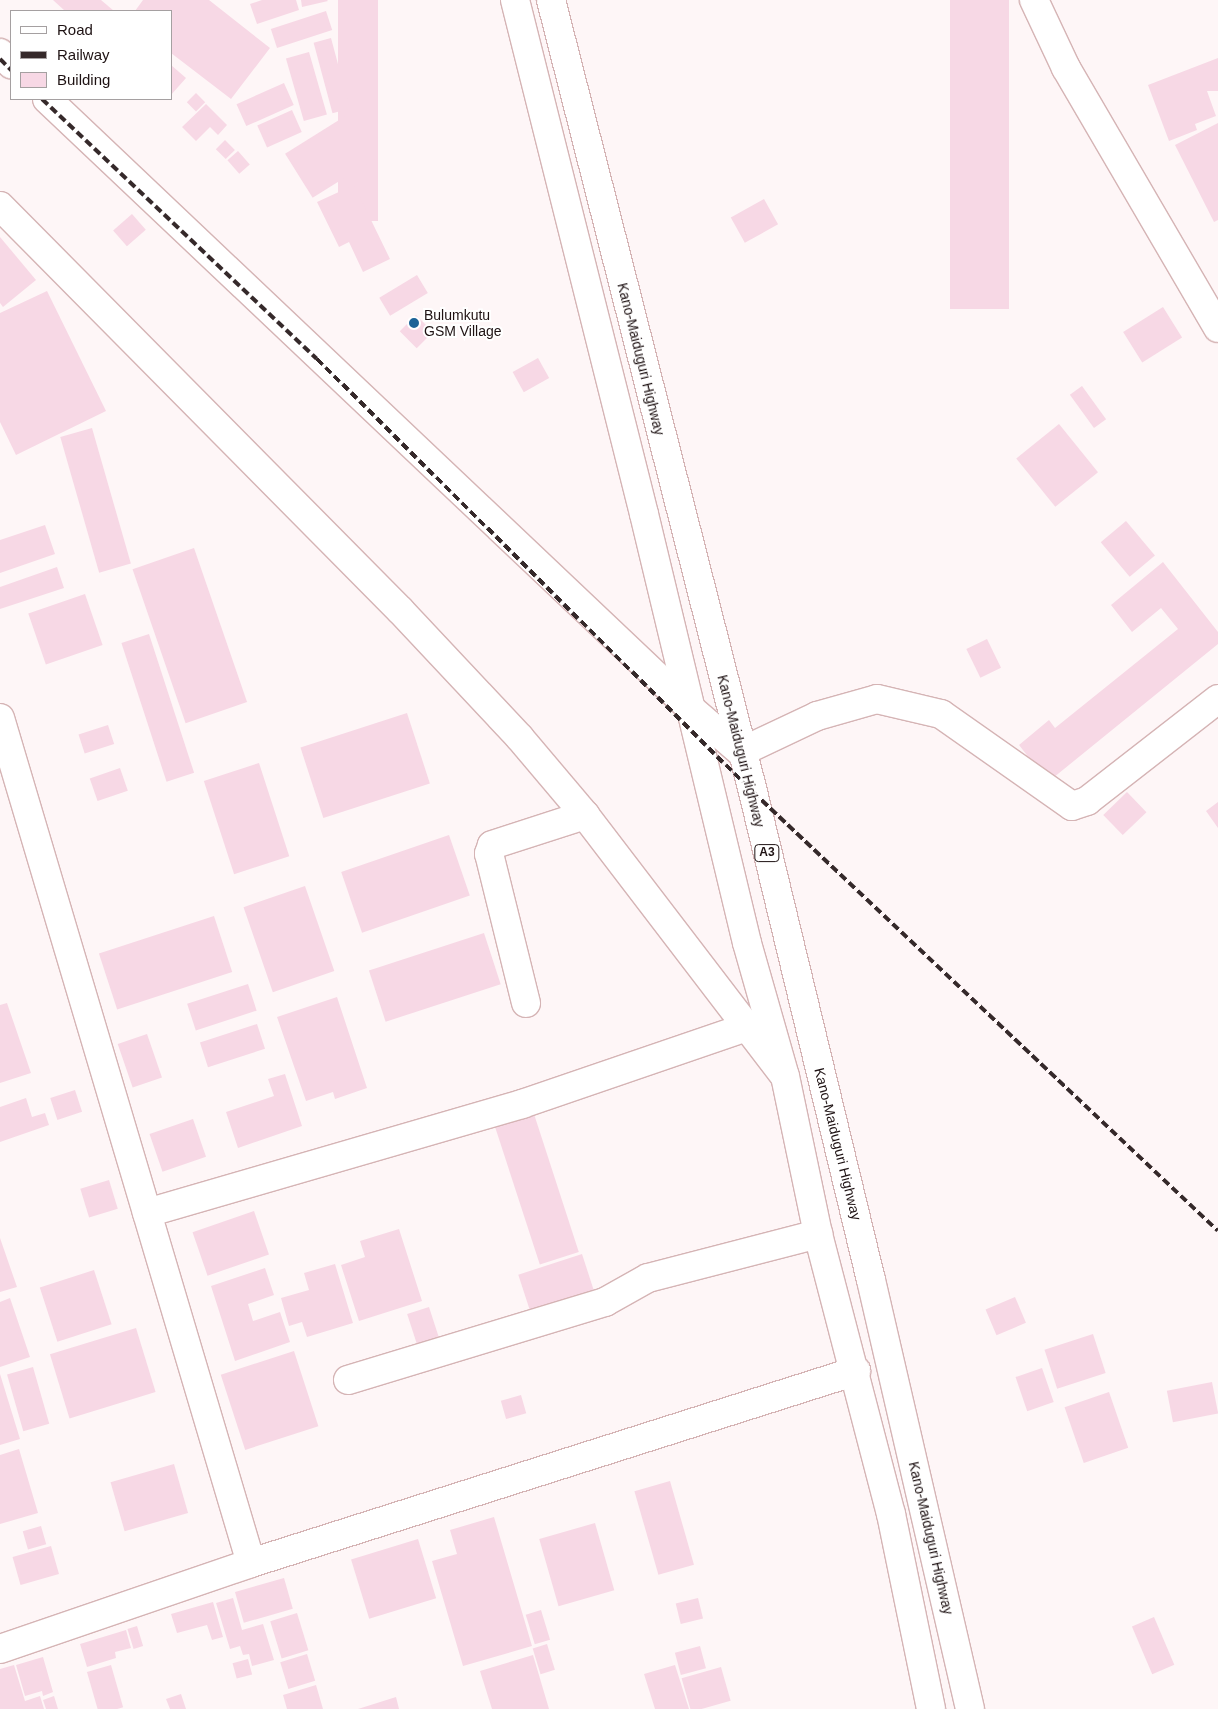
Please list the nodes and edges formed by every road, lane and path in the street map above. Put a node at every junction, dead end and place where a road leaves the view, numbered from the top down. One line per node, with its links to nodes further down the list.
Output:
1 (515, 0): 10 (main road)
2 (551, 0): 12 (main road, Kano-Maiduguri Highway / A3)
3 (1034, 0): 8 (main road)
4 (0, 53): 5 (main road)
5 (10, 63)
6 (48, 100): 10 (main road)
7 (0, 206): 13 (main road)
8 (1218, 328)
9 (1218, 698): 12 (main road)
10 (690, 708): 12 (main road); 16 (main road)
11 (0, 718): 17 (main road)
12 (741, 752): 24 (main road, Kano-Maiduguri Highway / A3)
13 (585, 815): 14 (main road); 15 (main road)
14 (526, 1003)
15 (747, 1027): 16 (main road); 17 (main road)
16 (785, 1076): 18 (main road)
17 (147, 1213): 21 (main road)
18 (818, 1234): 19 (main road); 20 (main road)
19 (856, 1372): 21 (main road); 23 (main road)
20 (348, 1380)
21 (251, 1564): 22 (main road)
22 (0, 1649)
23 (931, 1709)
24 (970, 1709)

